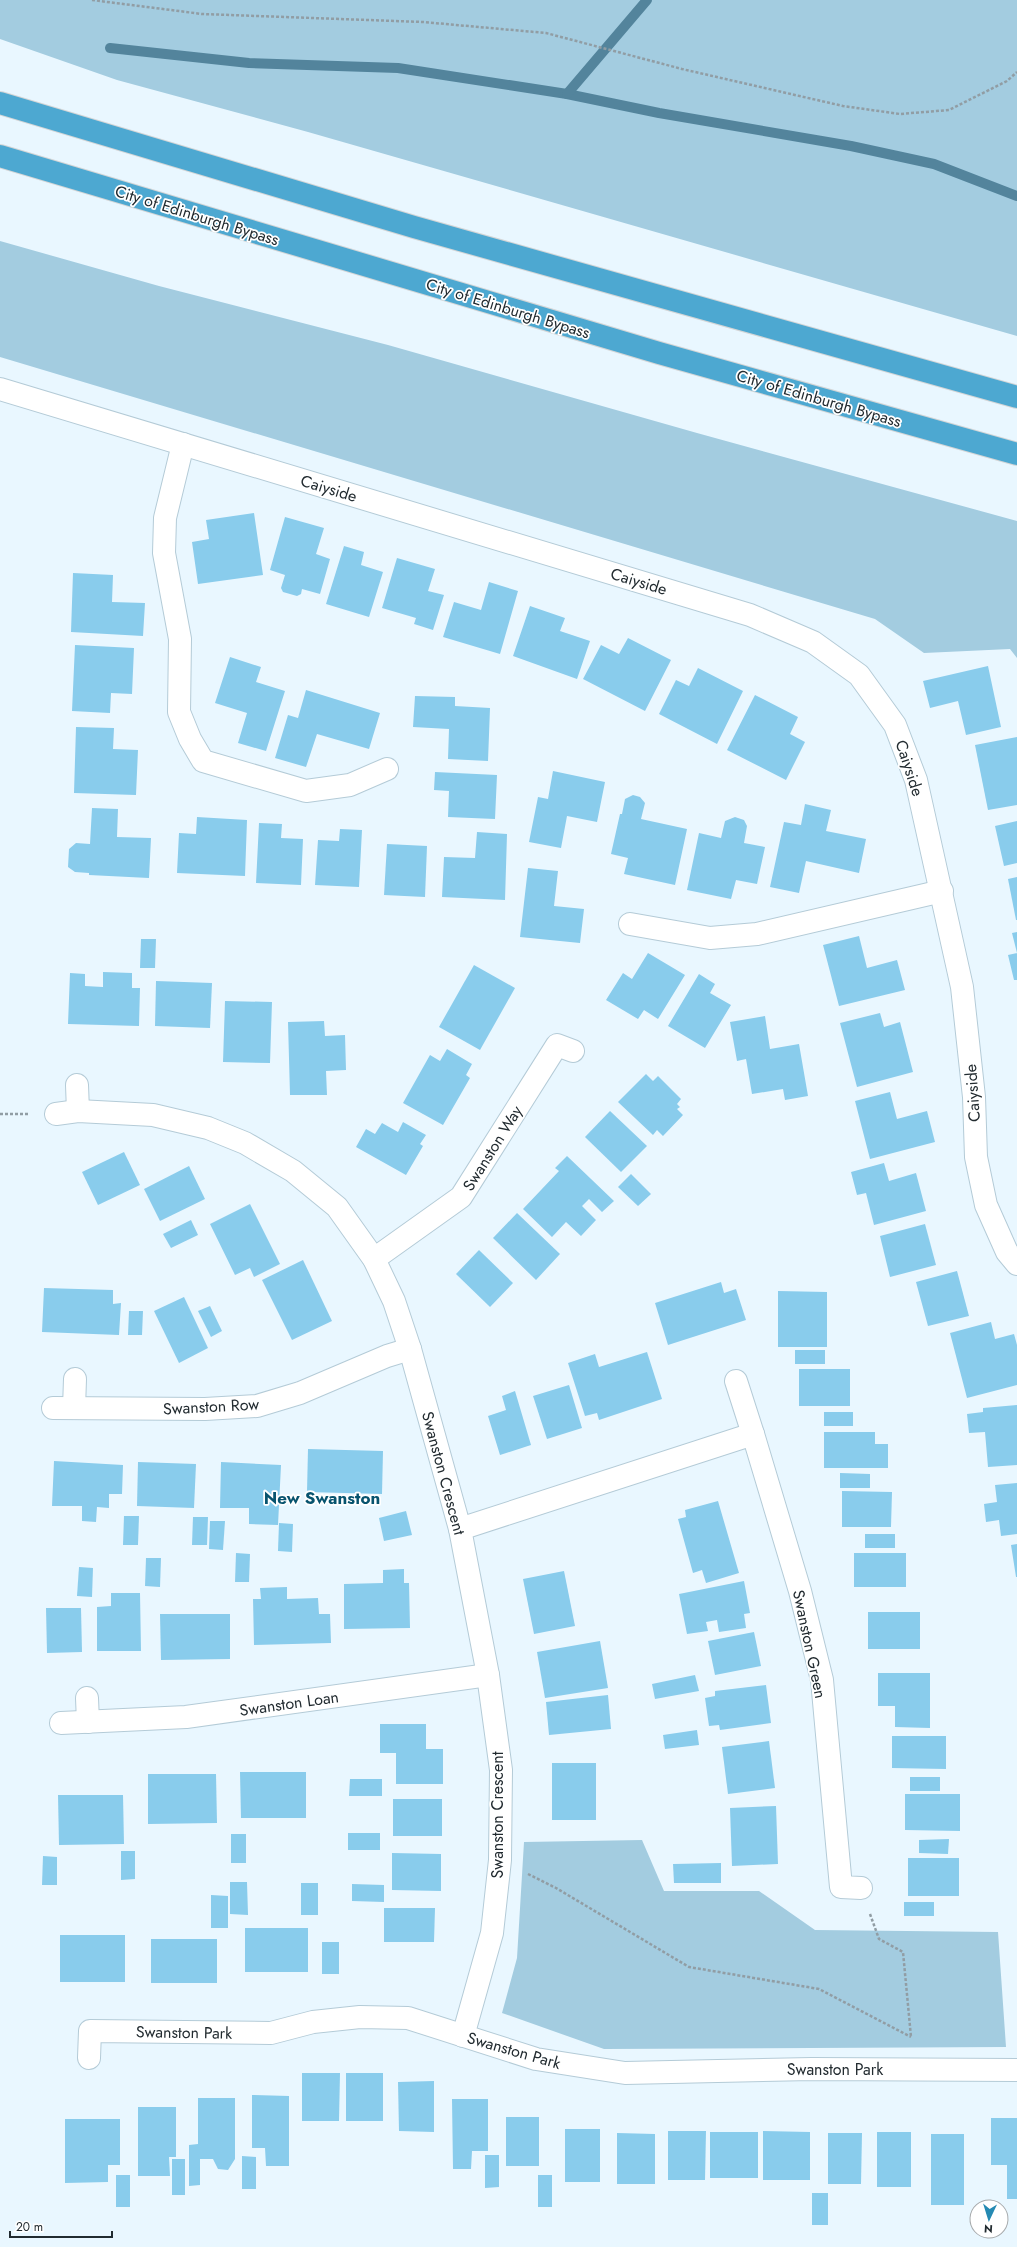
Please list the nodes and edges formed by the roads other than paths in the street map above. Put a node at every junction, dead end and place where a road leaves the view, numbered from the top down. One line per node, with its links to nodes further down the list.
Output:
1 (0, 103): 4 (highway)
2 (0, 156): 6 (highway, City of Edinburgh Bypass)
3 (0, 389): 5 (street, Caiyside)
4 (1017, 397)
5 (183, 444): 7 (street); 8 (street, Caiyside)
6 (1017, 454)
7 (387, 769)
8 (942, 891): 9 (street); 15 (street, Caiyside)
9 (630, 924)
10 (573, 1051): 14 (street, Swanston Way)
11 (77, 1085): 12 (street)
12 (78, 1111): 13 (street, Swanston Crescent); 14 (street, Swanston Crescent)
13 (56, 1114)
14 (374, 1259): 16 (street, Swanston Crescent)
15 (1017, 1264)
16 (410, 1349): 17 (street, Swanston Row); 20 (street, Swanston Crescent)
17 (75, 1380)
18 (736, 1381): 19 (street, Swanston Green)
19 (753, 1434): 20 (street); 25 (street, Swanston Green)
20 (460, 1529): 21 (street, Swanston Crescent)
21 (488, 1675): 23 (street, Swanston Loan); 26 (street, Swanston Crescent)
22 (87, 1698): 23 (street)
23 (88, 1722): 24 (street, Swanston Loan)
24 (61, 1723)
25 (861, 1888)
26 (463, 2036): 27 (street, Swanston Park); 28 (street, Swanston Park)
27 (89, 2058)
28 (1017, 2070)

